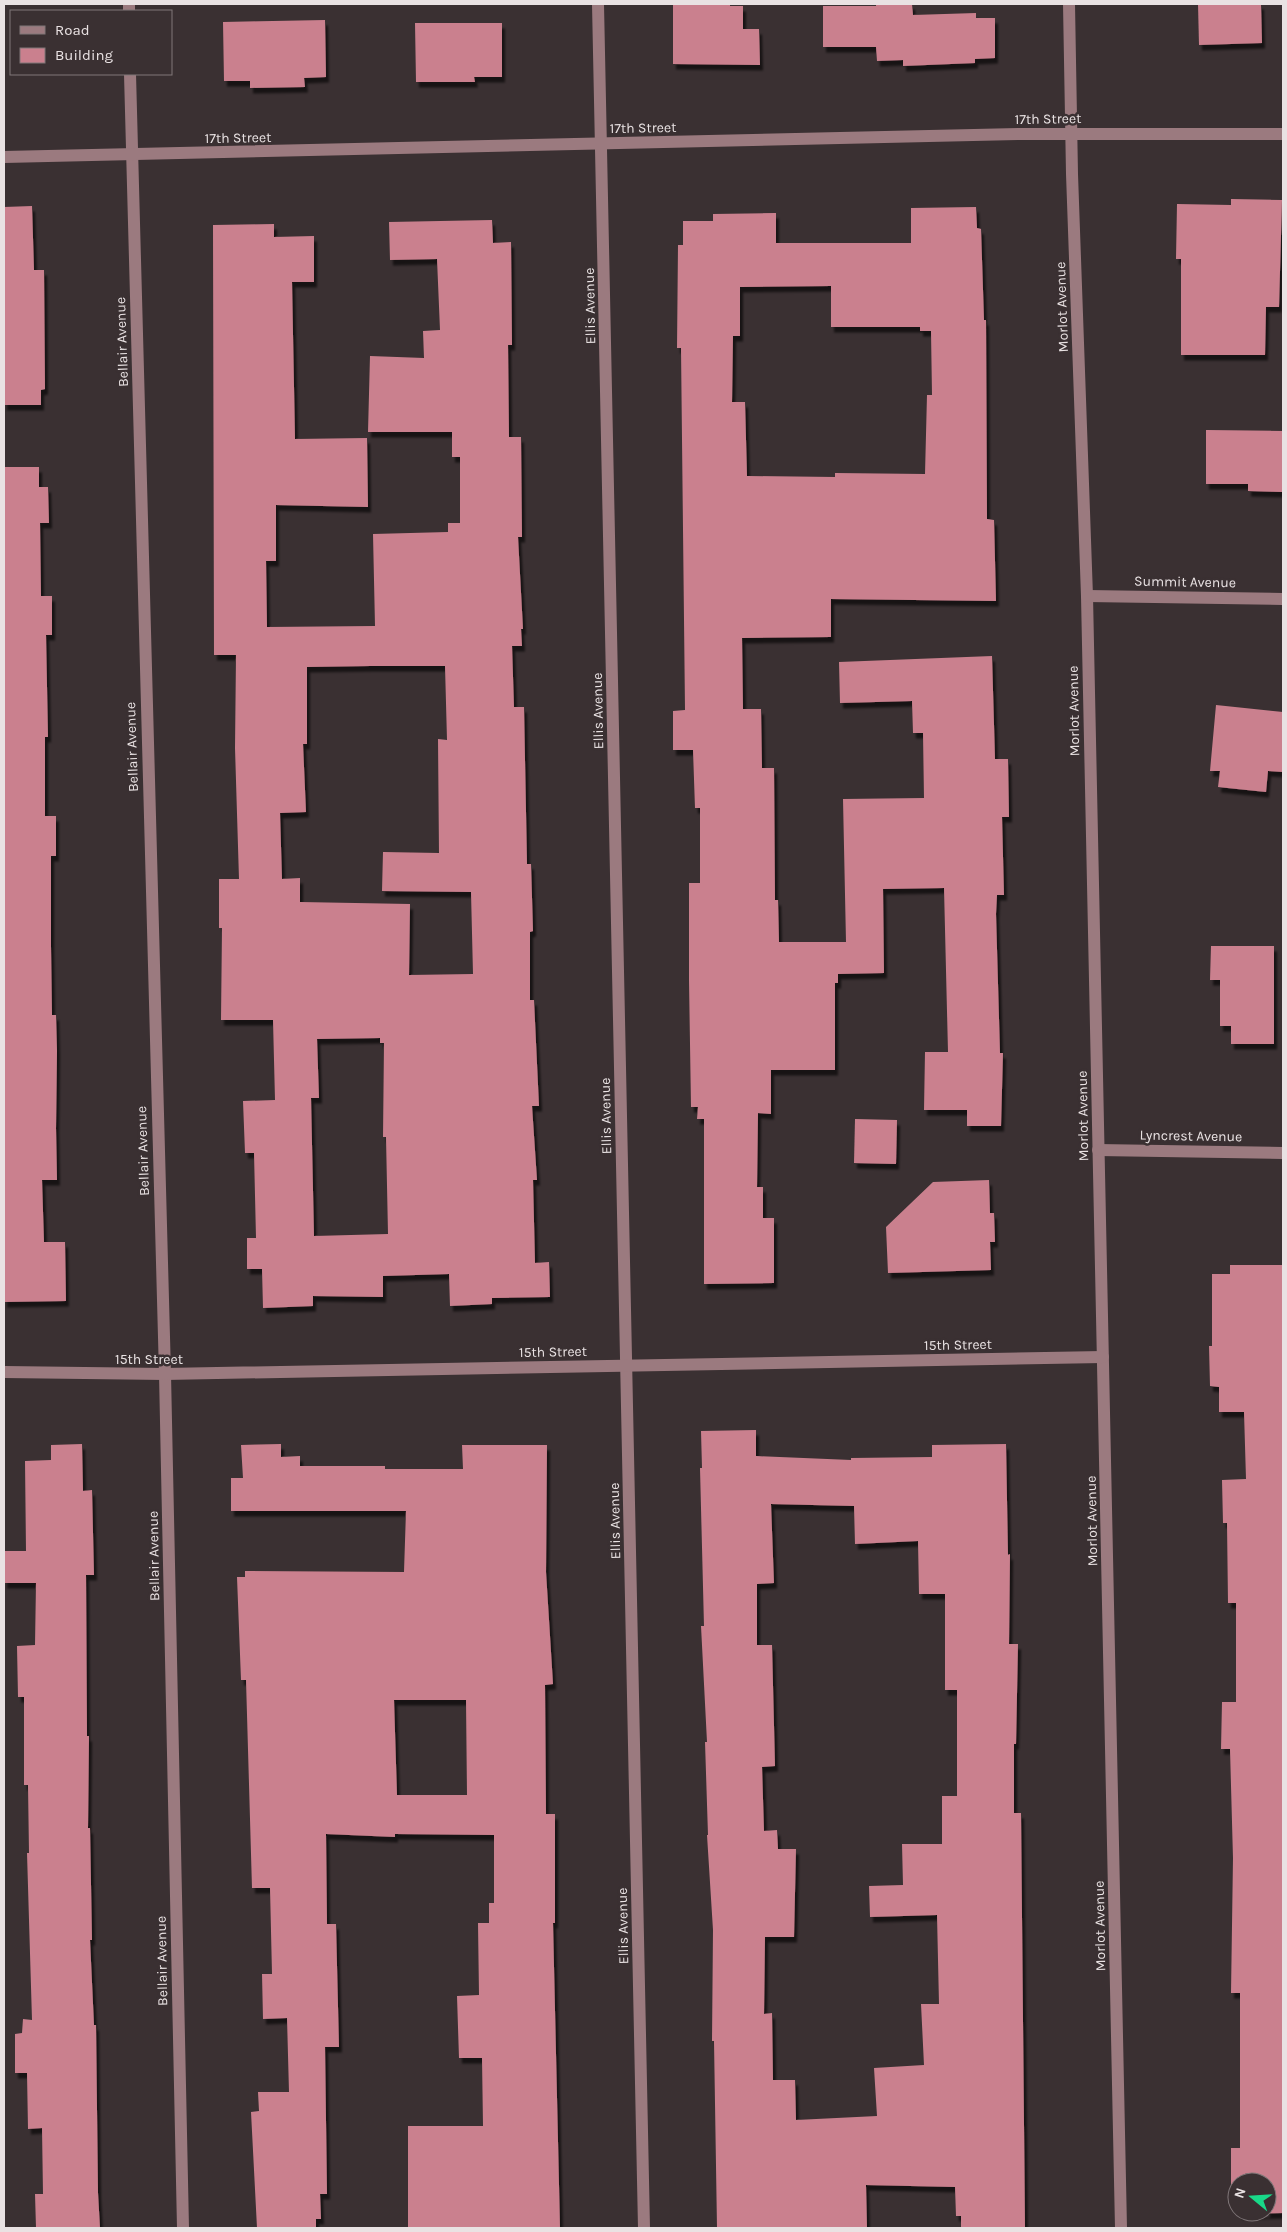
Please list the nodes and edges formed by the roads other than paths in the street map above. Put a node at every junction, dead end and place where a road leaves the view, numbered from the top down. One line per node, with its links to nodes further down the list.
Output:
1 (598, 4): 6 (street, Ellis Avenue)
2 (1069, 4): 4 (street, Morlot Avenue)
3 (130, 75): 7 (street, Bellair Avenue)
4 (1071, 134): 5 (street, 17th Street); 6 (street, 17th Street); 9 (street, Morlot Avenue)
5 (1283, 134)
6 (602, 144): 7 (street, 17th Street); 14 (street, Ellis Avenue)
7 (132, 154): 8 (street, 17th Street); 16 (street, Bellair Avenue)
8 (4, 157)
9 (1087, 596): 10 (street, Summit Avenue); 11 (street, Morlot Avenue)
10 (1283, 599)
11 (1098, 1150): 12 (street, Lyncrest Avenue); 13 (street, Morlot Avenue)
12 (1283, 1153)
13 (1103, 1357): 14 (street, 15th Street); 19 (street, Morlot Avenue)
14 (626, 1366): 16 (street, 15th Street); 18 (street, Ellis Avenue)
15 (4, 1372): 16 (street, 15th Street)
16 (165, 1374): 17 (street, Bellair Avenue)
17 (183, 2228)
18 (644, 2228)
19 (1121, 2228)

